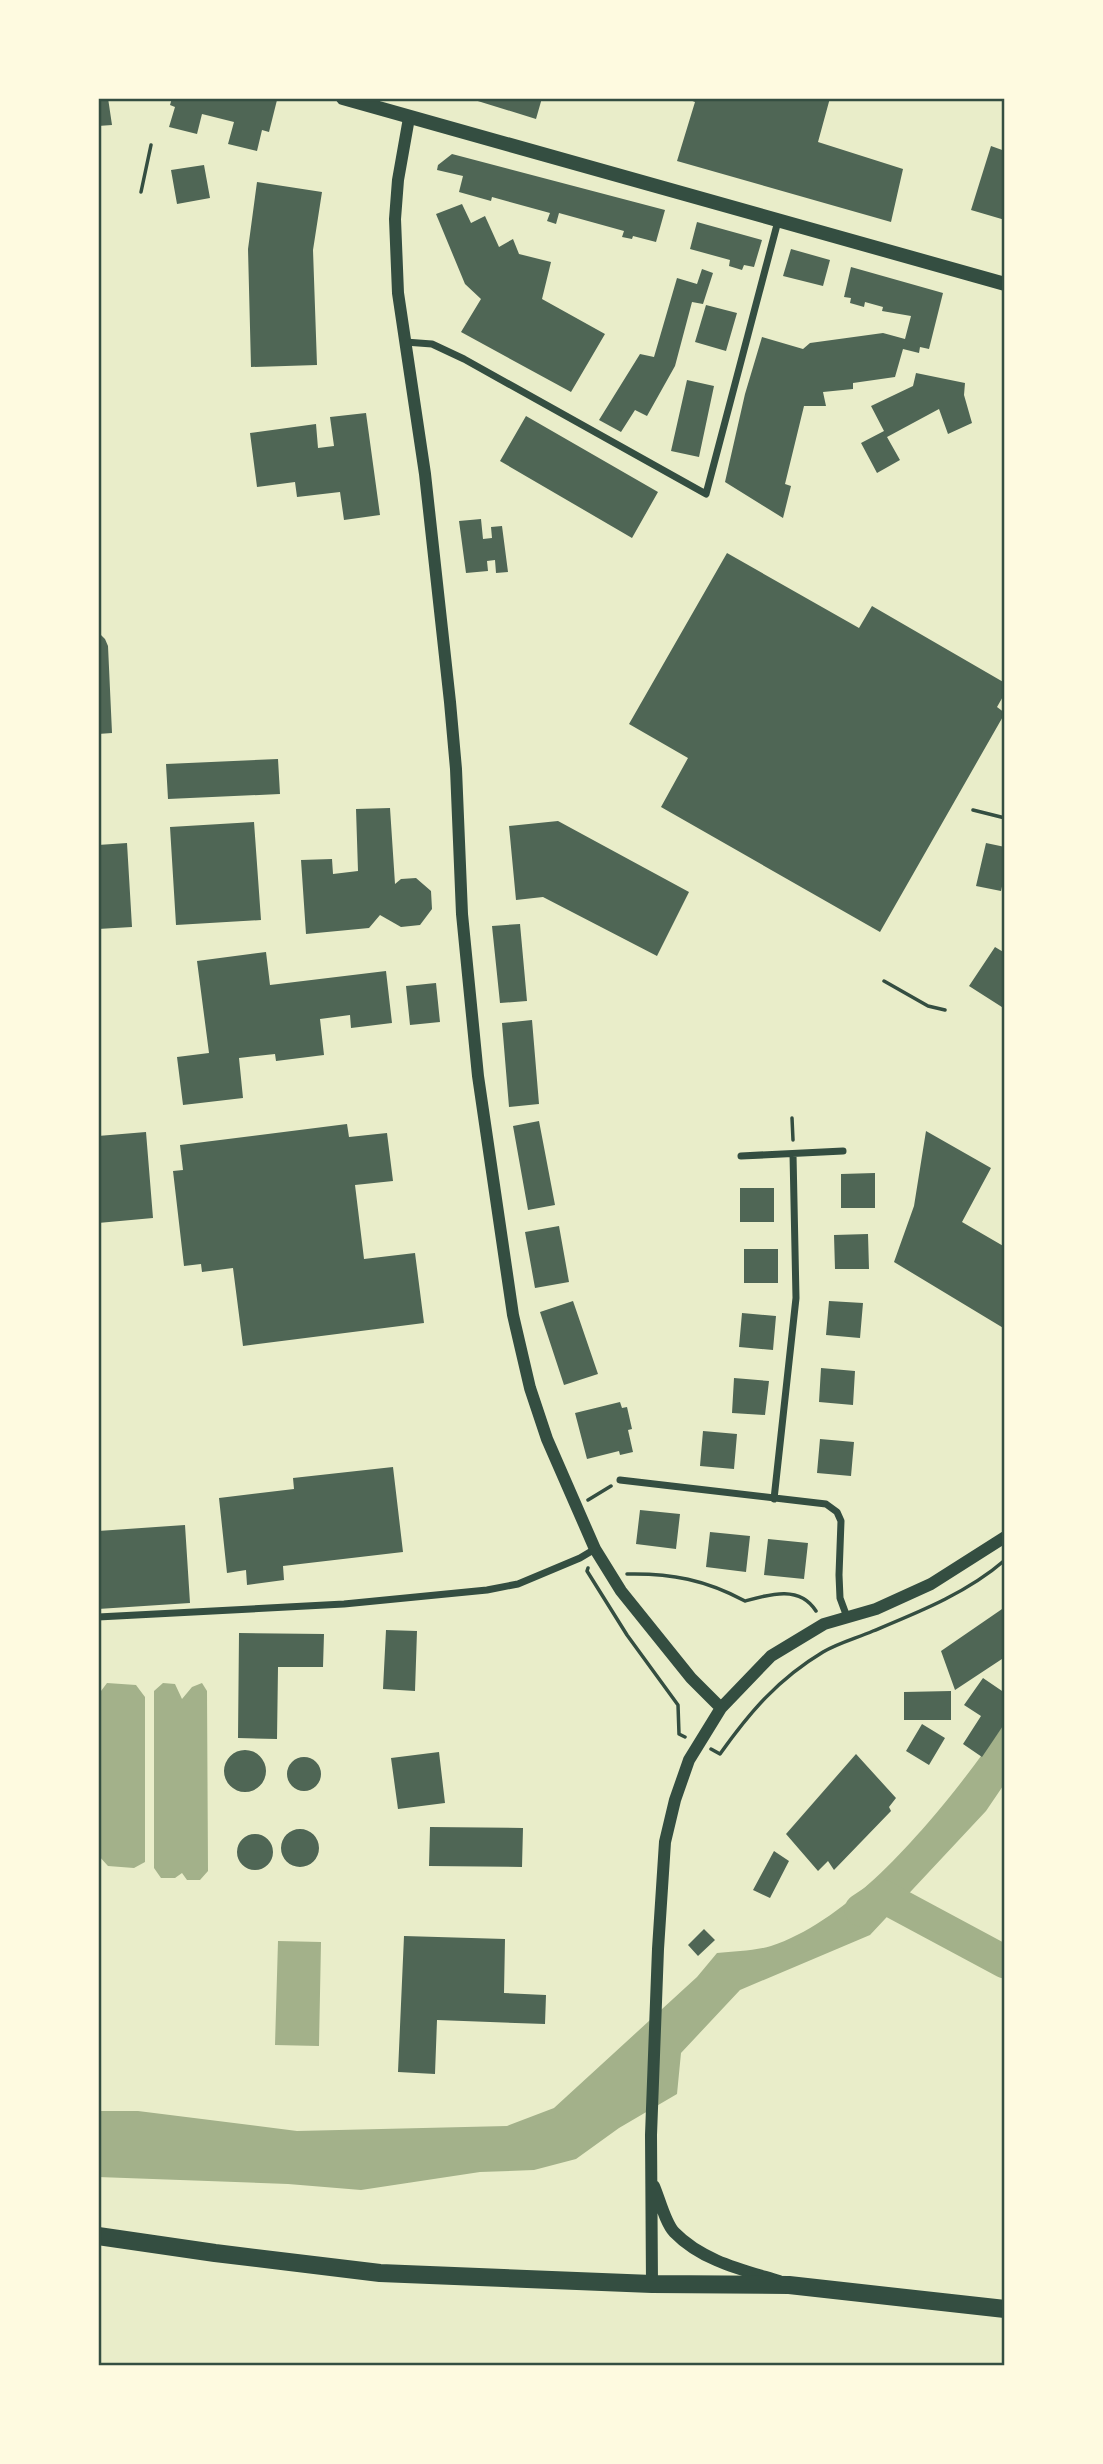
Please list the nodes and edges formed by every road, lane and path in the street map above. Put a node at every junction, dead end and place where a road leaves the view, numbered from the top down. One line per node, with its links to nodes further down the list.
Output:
1 (343, 98): 2 (main road)
2 (409, 118): 5 (main road); 7 (street)
3 (151, 145): 4 (path)
4 (141, 192)
5 (778, 221): 6 (main road); 7 (street)
6 (1005, 284)
7 (405, 342): 18 (street)
8 (972, 810): 9 (path)
9 (1005, 818)
10 (884, 981): 11 (path)
11 (945, 1010)
12 (792, 1118): 14 (path)
13 (843, 1151): 14 (street)
14 (793, 1154): 15 (street); 17 (street)
15 (741, 1156)
16 (620, 1480): 17 (street); 18 (path)
17 (774, 1499): 23 (street)
18 (577, 1506): 20 (street)
19 (1005, 1537): 23 (street)
20 (594, 1549): 22 (street); 24 (street); 27 (path)
21 (1005, 1560): 27 (path)
22 (611, 1574): 25 (path); 26 (street)
23 (847, 1617): 25 (street)
24 (98, 1618)
25 (824, 1624): 26 (street)
26 (722, 1708): 27 (street)
27 (699, 1744): 28 (street)
28 (651, 2179): 30 (street); 31 (street)
29 (98, 2236): 30 (main road)
30 (652, 2284): 31 (main road)
31 (789, 2284): 32 (main road)
32 (1005, 2309)

